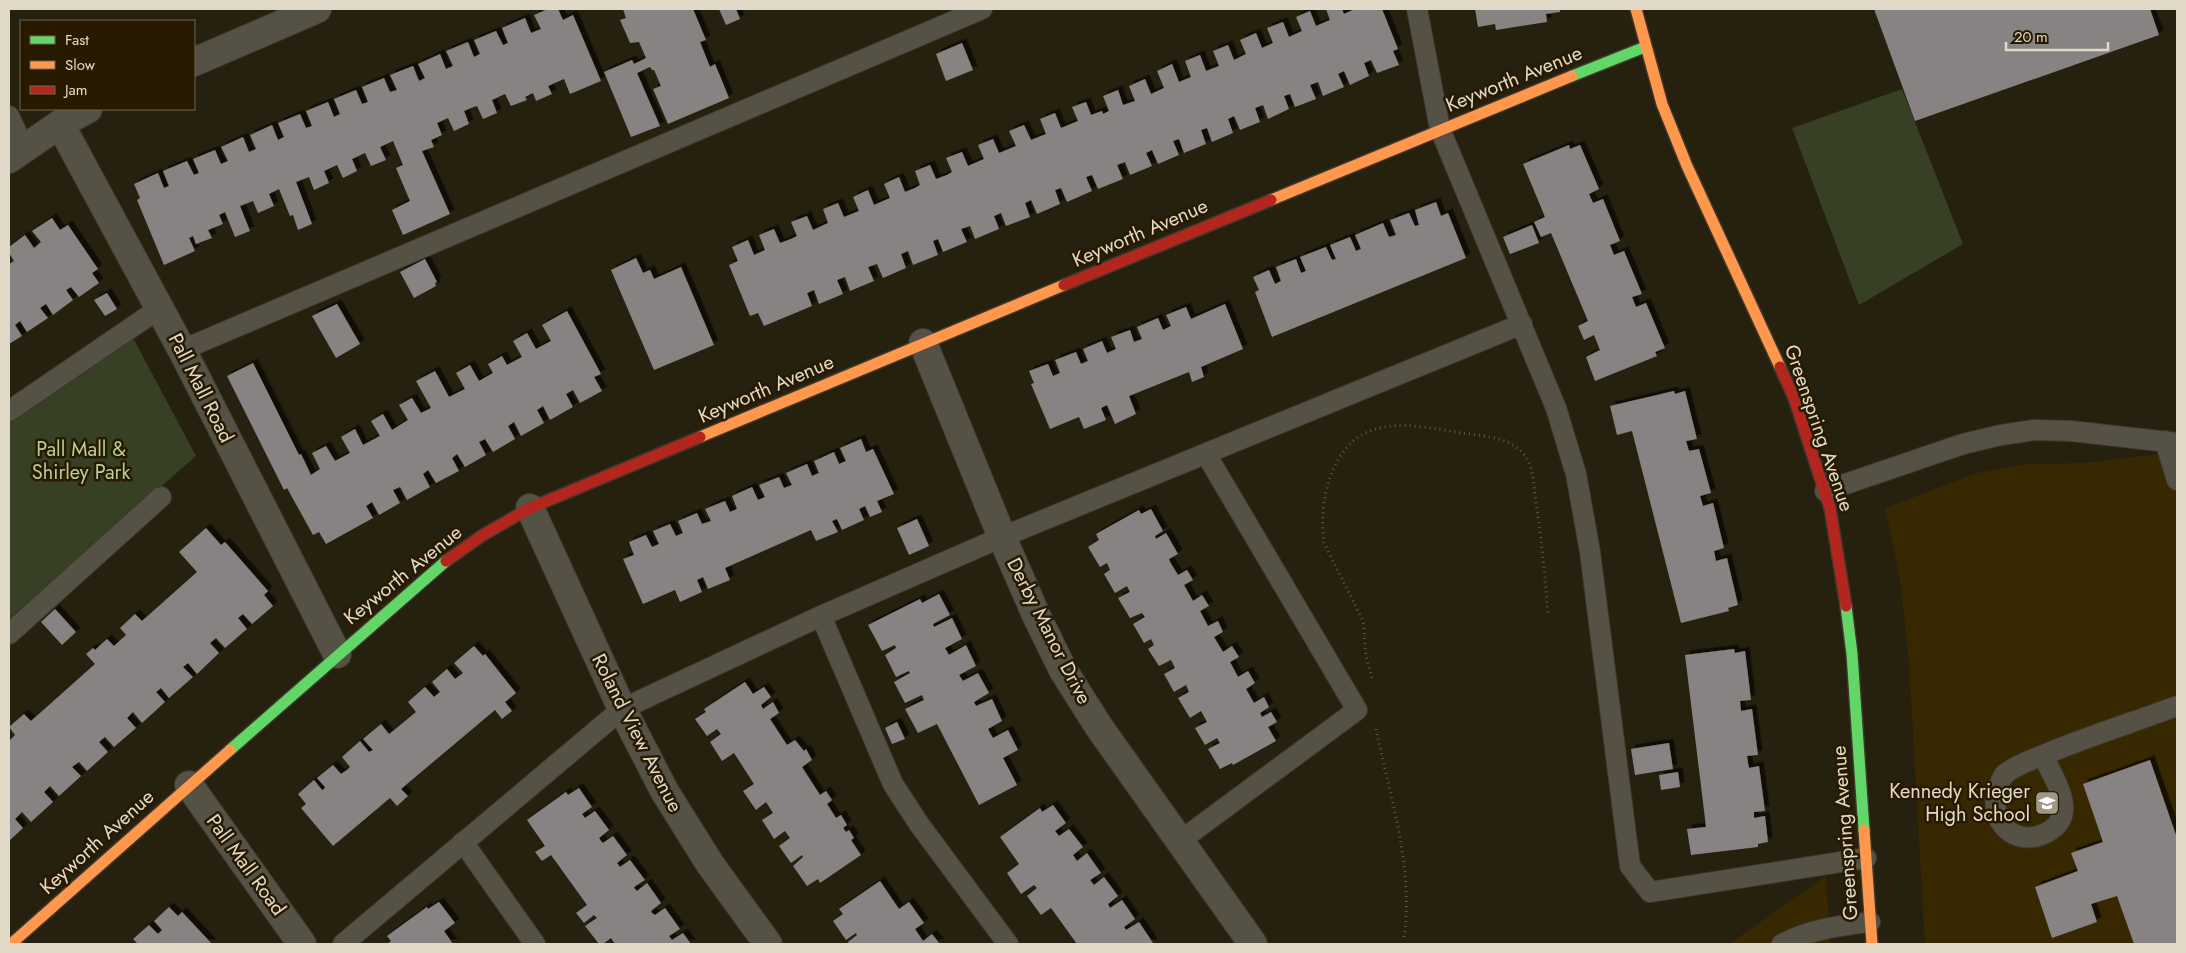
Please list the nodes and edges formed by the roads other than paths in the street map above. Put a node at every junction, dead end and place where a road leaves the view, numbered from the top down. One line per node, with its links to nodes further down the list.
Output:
1 (317, 9): 6 (street)
2 (982, 9): 15 (lane)
3 (1417, 9): 10 (lane)
4 (1636, 9): 5 (street, Greenspring Avenue)
5 (1644, 47): 10 (street, Keyworth Avenue); 20 (street, Greenspring Avenue)
6 (195, 62)
7 (86, 110): 9 (street)
8 (9, 116): 11 (lane)
9 (60, 124): 11 (street); 12 (street, Pall Mall Road)
10 (1440, 129): 13 (lane); 14 (street, Keyworth Avenue)
11 (17, 154)
12 (160, 308): 15 (street, Pall Mall Road); 16 (lane)
13 (1522, 324): 18 (lane); 33 (lane)
14 (923, 343): 22 (street, Keyworth Avenue); 23 (street, Derby Manor Drive)
15 (182, 350): 26 (street, Pall Mall Road)
16 (9, 411)
17 (2171, 442): 19 (lane); 20 (lane)
18 (1206, 454): 23 (lane); 31 (lane)
19 (2177, 480)
20 (1825, 491): 33 (street, Greenspring Avenue)
21 (161, 497): 25 (lane)
22 (530, 508): 26 (street, Keyworth Avenue); 28 (street, Roland View Avenue)
23 (1002, 537): 24 (lane); 31 (street, Derby Manor Drive)
24 (821, 616): 28 (lane); 40 (lane)
25 (9, 634)
26 (337, 654): 30 (street, Keyworth Avenue)
27 (2177, 706): 29 (lane)
28 (622, 709): 32 (lane); 39 (street, Roland View Avenue)
29 (2043, 756)
30 (189, 785): 35 (street, Keyworth Avenue); 36 (street, Pall Mall Road)
31 (1180, 841): 41 (street, Derby Manor Drive)
32 (463, 842): 37 (lane); 38 (lane)
33 (1866, 858): 34 (street, Greenspring Avenue)
34 (1870, 922): 42 (lane); 43 (street, Greenspring Avenue)
35 (11, 944)
36 (302, 944)
37 (343, 944)
38 (535, 944)
39 (768, 944)
40 (1008, 944)
41 (1253, 944)
42 (1782, 944)
43 (1872, 944)

